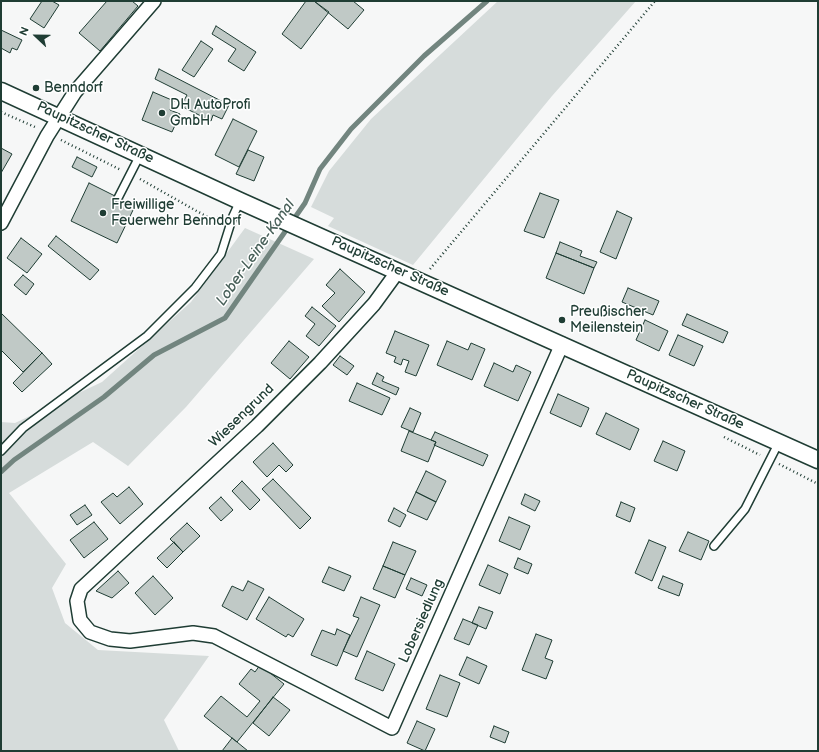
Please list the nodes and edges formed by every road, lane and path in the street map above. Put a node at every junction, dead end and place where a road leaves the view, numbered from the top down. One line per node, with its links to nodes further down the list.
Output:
1 (154, 1): 4 (street)
2 (655, 1): 10 (path)
3 (1, 91): 4 (street, Paupitzscher Straße)
4 (59, 117): 5 (street, Paupitzscher Straße); 8 (street)
5 (140, 154): 6 (lane); 7 (street, Paupitzscher Straße)
6 (118, 198)
7 (240, 201): 9 (street, Paupitzscher Straße); 13 (lane)
8 (1, 223)
9 (398, 271): 10 (street, Paupitzscher Straße); 18 (street, Wiesengrund)
10 (420, 280): 11 (street, Paupitzscher Straße)
11 (562, 344): 12 (street, Paupitzscher Straße); 18 (street, Lobersiedlung)
12 (779, 442): 14 (lane); 15 (street, Paupitzscher Straße)
13 (1, 451)
14 (770, 460): 16 (path); 17 (lane)
15 (818, 460)
16 (818, 484)
17 (714, 546)
18 (214, 636)

